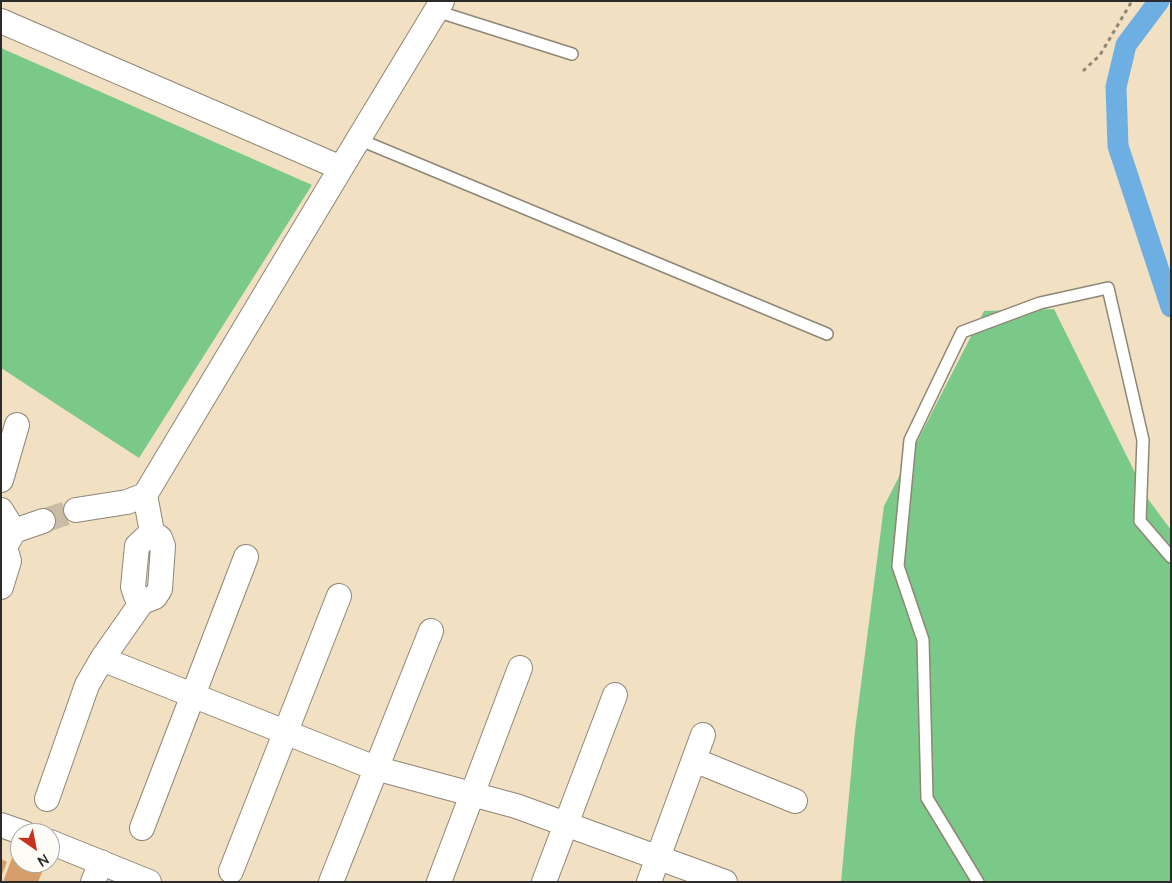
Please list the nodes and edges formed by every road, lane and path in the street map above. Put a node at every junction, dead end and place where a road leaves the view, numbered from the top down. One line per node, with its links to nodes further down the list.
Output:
1 (1132, 1): 5 (path)
2 (439, 6): 4 (lane); 6 (street)
3 (1, 21): 7 (street)
4 (572, 54)
5 (1083, 71)
6 (358, 139): 7 (street); 8 (lane)
7 (341, 168): 11 (street)
8 (827, 334)
9 (17, 425): 10 (street)
10 (1, 480)
11 (146, 495): 13 (street); 21 (street)
12 (1, 510): 15 (street)
13 (76, 510)
14 (43, 520): 15 (street)
15 (7, 542): 18 (street)
16 (246, 557): 24 (street)
17 (1171, 557): 44 (lane)
18 (1, 586)
19 (339, 596): 25 (street)
20 (431, 631): 28 (street)
21 (102, 660): 24 (street); 30 (street)
22 (520, 668): 29 (street)
23 (615, 695): 32 (street)
24 (194, 696): 25 (street); 33 (street)
25 (285, 733): 28 (street); 36 (street)
26 (703, 735): 27 (street)
27 (694, 760): 31 (street); 35 (street)
28 (375, 768): 29 (street); 39 (street)
29 (471, 796): 32 (street); 40 (street)
30 (47, 799)
31 (795, 801)
32 (567, 824): 35 (street); 41 (street)
33 (142, 828)
34 (60, 848): 37 (street)
35 (658, 858): 42 (street); 43 (street)
36 (231, 871)
37 (97, 872): 38 (street)
38 (149, 882)
39 (331, 882)
40 (439, 882)
41 (544, 882)
42 (648, 882)
43 (725, 882)
44 (978, 882)

